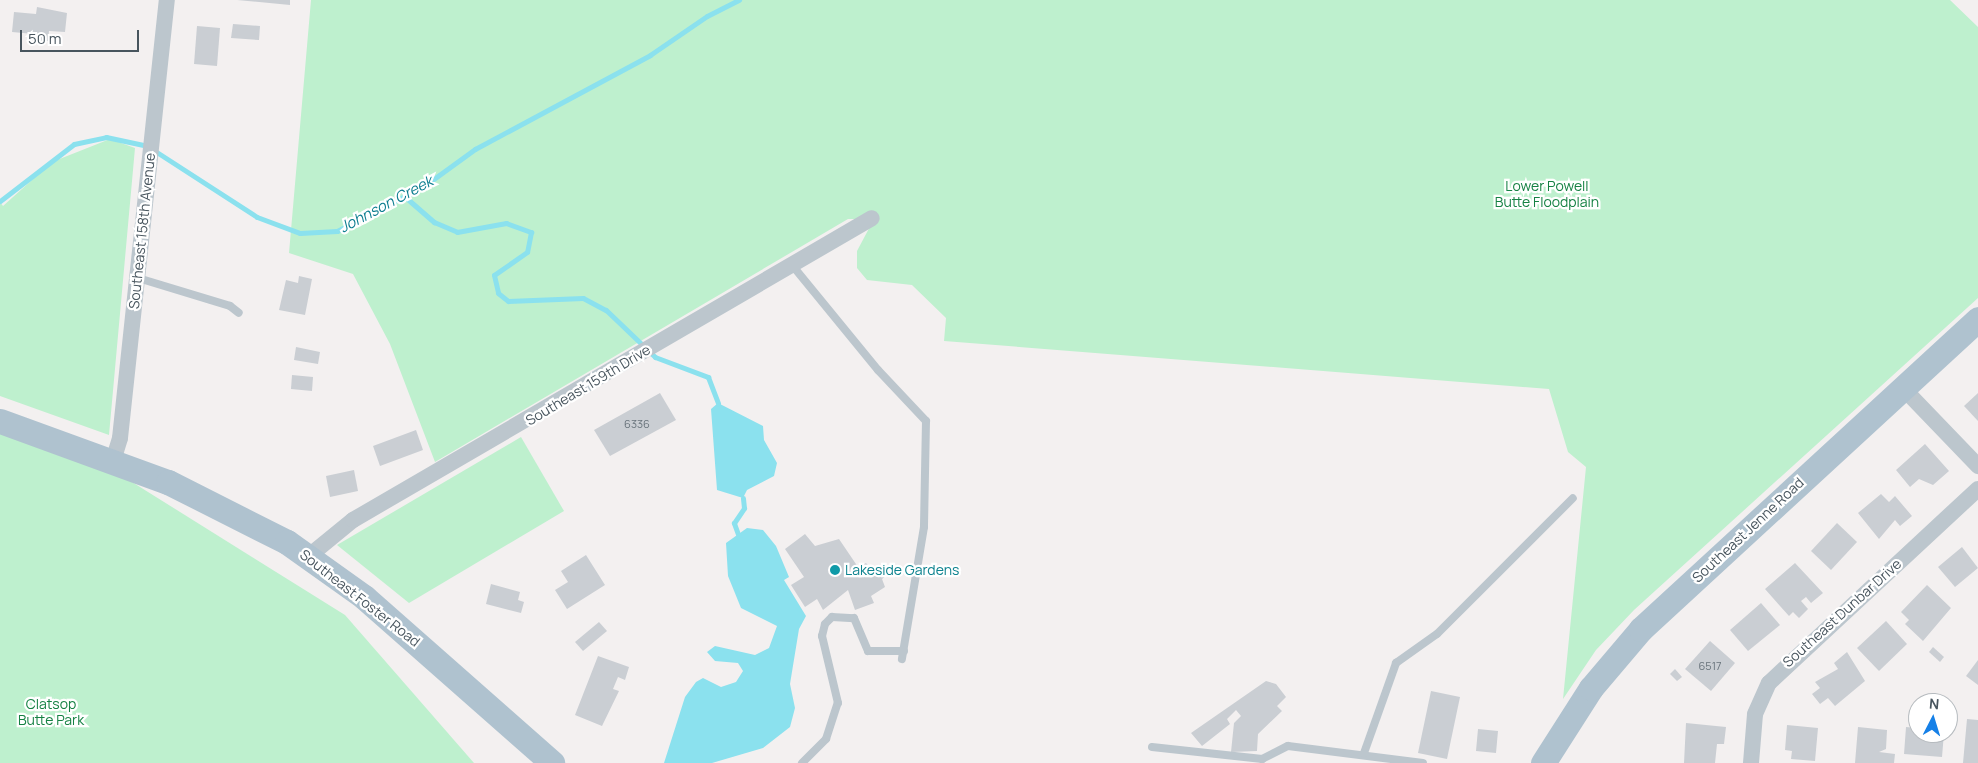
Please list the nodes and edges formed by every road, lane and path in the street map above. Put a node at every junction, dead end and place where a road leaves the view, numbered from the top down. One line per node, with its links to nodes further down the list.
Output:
1 (168, 0): 4 (street, Southeast 158th Avenue)
2 (872, 218): 3 (street, Southeast 159th Drive)
3 (792, 265): 13 (street, Southeast 159th Drive); 17 (lane)
4 (138, 278): 5 (lane); 9 (street, Southeast 158th Avenue)
5 (239, 313)
6 (1978, 319): 7 (main road, Southeast Jenne Road)
7 (1902, 387): 10 (street); 19 (main road, Southeast Jenne Road)
8 (0, 421): 9 (main road, Southeast Foster Road)
9 (113, 461): 13 (main road, Southeast Foster Road)
10 (1978, 466)
11 (1978, 489): 20 (street, Southeast Dunbar Drive)
12 (1573, 498): 15 (lane)
13 (308, 556): 16 (main road, Southeast Foster Road)
14 (1152, 747): 15 (lane)
15 (1364, 753): 18 (lane)
16 (552, 763)
17 (802, 763)
18 (1423, 763)
19 (1543, 763)
20 (1751, 763)

